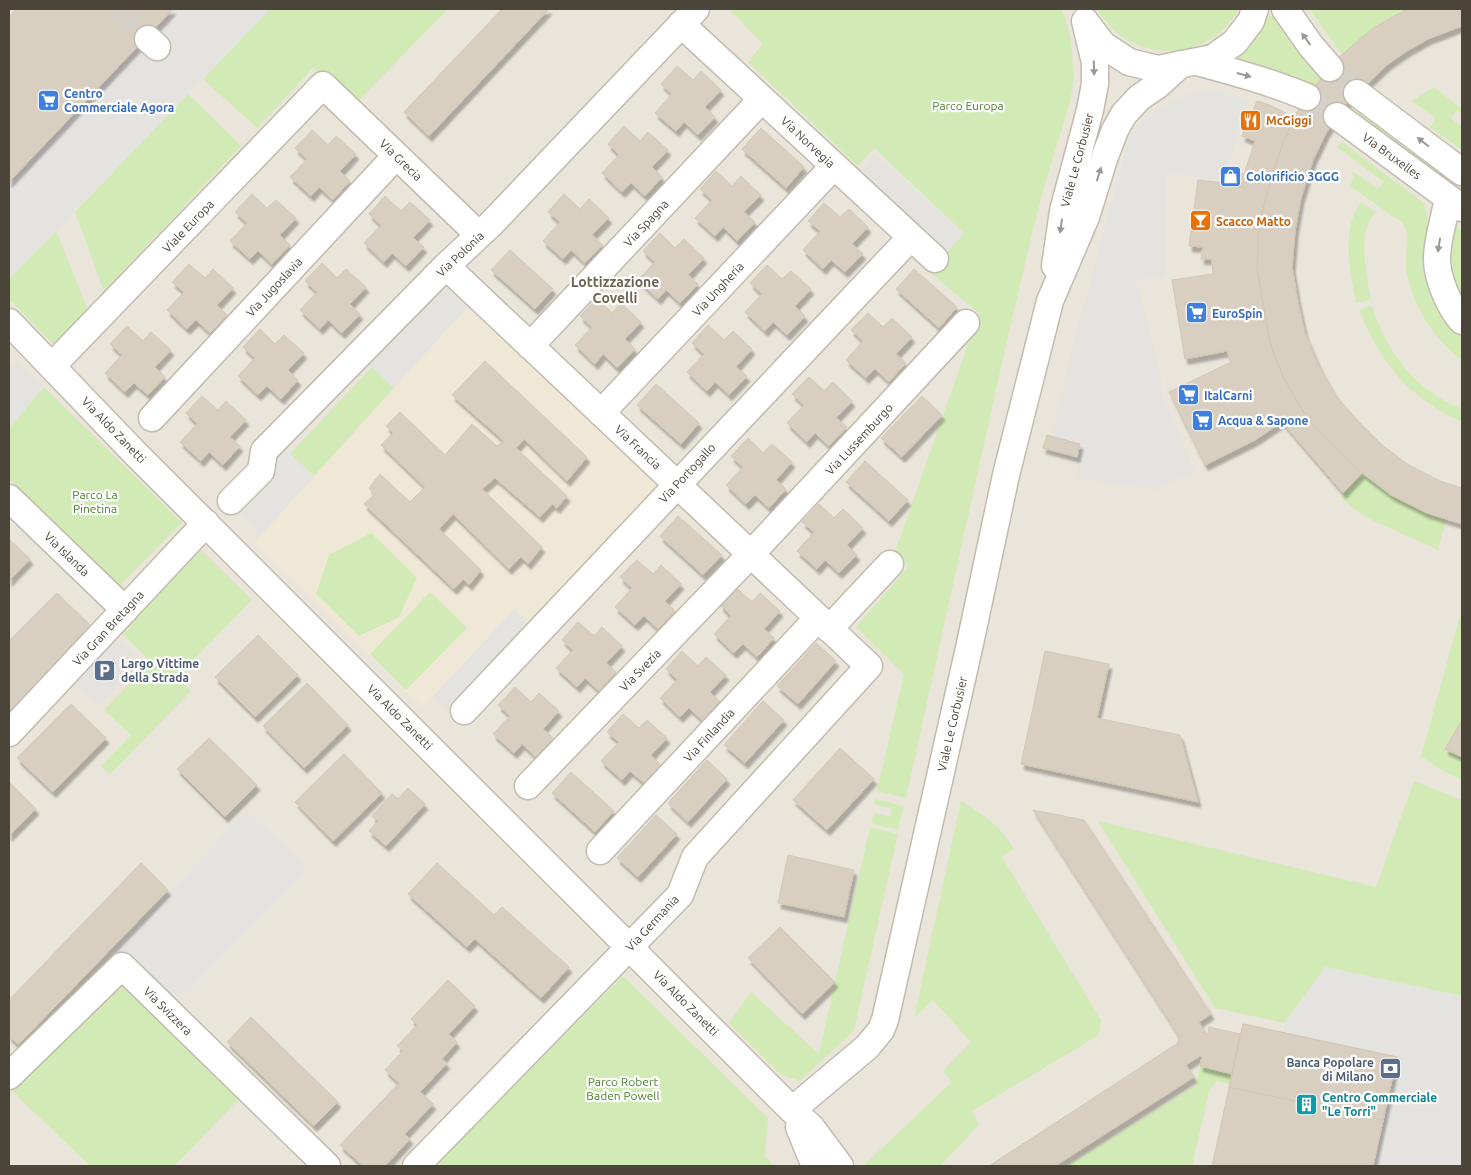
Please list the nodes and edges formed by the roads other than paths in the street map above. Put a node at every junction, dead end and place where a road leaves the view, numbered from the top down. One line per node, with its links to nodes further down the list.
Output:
1 (1255, 9): 5 (street)
2 (1285, 9): 6 (street, one-way to 2)
3 (1082, 15): 5 (street); 20 (street, Viale Le Corbusier, one-way to 20)
4 (689, 17): 10 (street, Via Norvegia); 16 (street, Via Polonia)
5 (1189, 63): 9 (street, one-way to 9); 20 (street, Viale Le Corbusier, one-way to 5)
6 (1330, 68)
7 (323, 85): 12 (street, Via Grecia); 25 (street, Viale Europa)
8 (1357, 93): 14 (street, one-way to 8)
9 (1307, 97)
10 (762, 100): 13 (street, Via Norvegia); 24 (street, Via Spagna)
11 (1337, 116): 15 (street, Via Bruxelles)
12 (396, 156): 16 (street, Via Grecia); 27 (street, Via Jugoslavia)
13 (834, 166): 17 (street, Via Norvegia); 26 (street, Via Ungheria)
14 (1462, 172)
15 (1455, 202): 21 (street, Via Bruxelles, one-way to 21)
16 (479, 235): 19 (street, Via Polonia)
17 (911, 237): 18 (street, Via Norvegia); 28 (street, Via Portogallo)
18 (935, 259)
19 (446, 266): 24 (street, Via Francia); 30 (street, Via Polonia)
20 (1050, 301): 43 (street, Viale Le Corbusier)
21 (1462, 321)
22 (966, 324): 32 (street, Via Lussemburgo)
23 (14, 337): 25 (street, Via Aldo Zanetti)
24 (530, 346): 26 (street, Via Francia)
25 (52, 366): 31 (street, Via Aldo Zanetti)
26 (601, 413): 28 (street, Via Francia)
27 (152, 418)
28 (677, 484): 32 (street, Via Francia); 37 (street, Via Portogallo)
29 (9, 498): 34 (street, Via Islanda)
30 (231, 501)
31 (206, 523): 34 (street, Via Gran Bretagna); 41 (street, Via Aldo Zanetti)
32 (751, 554): 35 (street, Via Francia); 39 (street, Via Svezia)
33 (890, 564): 35 (street)
34 (124, 610): 38 (street, Via Gran Bretagna)
35 (824, 623): 36 (street, Via Francia); 40 (street, Via Finlandia)
36 (869, 666): 41 (street, Via Germania)
37 (464, 711)
38 (9, 733)
39 (528, 786)
40 (600, 852)
41 (630, 946): 43 (street, Via Aldo Zanetti); 45 (street, Via Germania)
42 (9, 1076): 44 (street, Via Svizzera)
43 (792, 1110): 46 (street); 47 (street)
44 (327, 1166)
45 (416, 1166)
46 (815, 1166)
47 (840, 1166)

